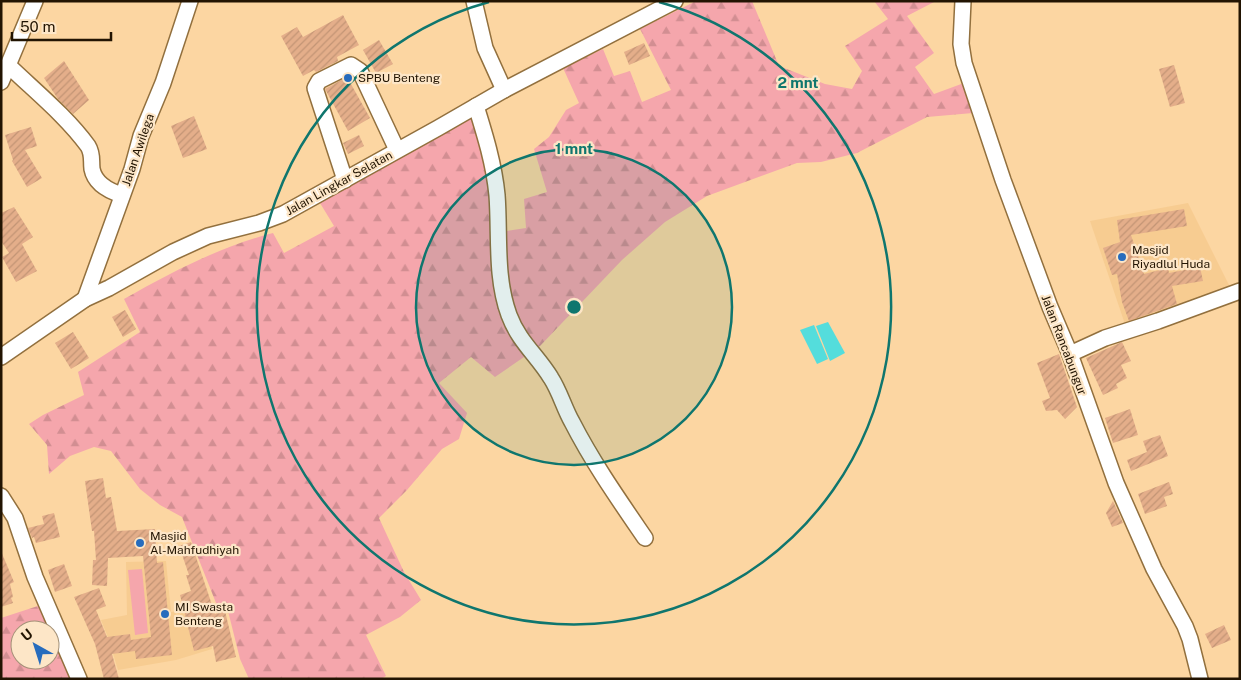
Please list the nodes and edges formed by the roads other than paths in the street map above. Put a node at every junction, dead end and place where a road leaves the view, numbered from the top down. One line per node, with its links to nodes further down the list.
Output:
1 (35, 1): 6 (street)
2 (190, 1): 12 (street, Jalan Awilega)
3 (474, 1): 8 (street)
4 (675, 1): 8 (street, Jalan Lingkar Selatan)
5 (963, 1): 15 (street, Jalan Rancabungur)
6 (9, 66): 7 (street); 12 (street)
7 (1, 82)
8 (504, 90): 9 (street, Jalan Lingkar Selatan)
9 (476, 106): 10 (street, Jalan Lingkar Selatan); 18 (street)
10 (397, 150): 11 (street, Jalan Lingkar Selatan); 11 (street)
11 (345, 180): 14 (street, Jalan Lingkar Selatan)
12 (122, 195): 14 (street, Jalan Awilega)
13 (1240, 291): 15 (street)
14 (85, 299): 16 (street, Jalan Lingkar Selatan)
15 (1070, 354): 20 (street, Jalan Rancabungur)
16 (1, 356)
17 (1, 496): 19 (street)
18 (645, 538)
19 (79, 679)
20 (1200, 679)

